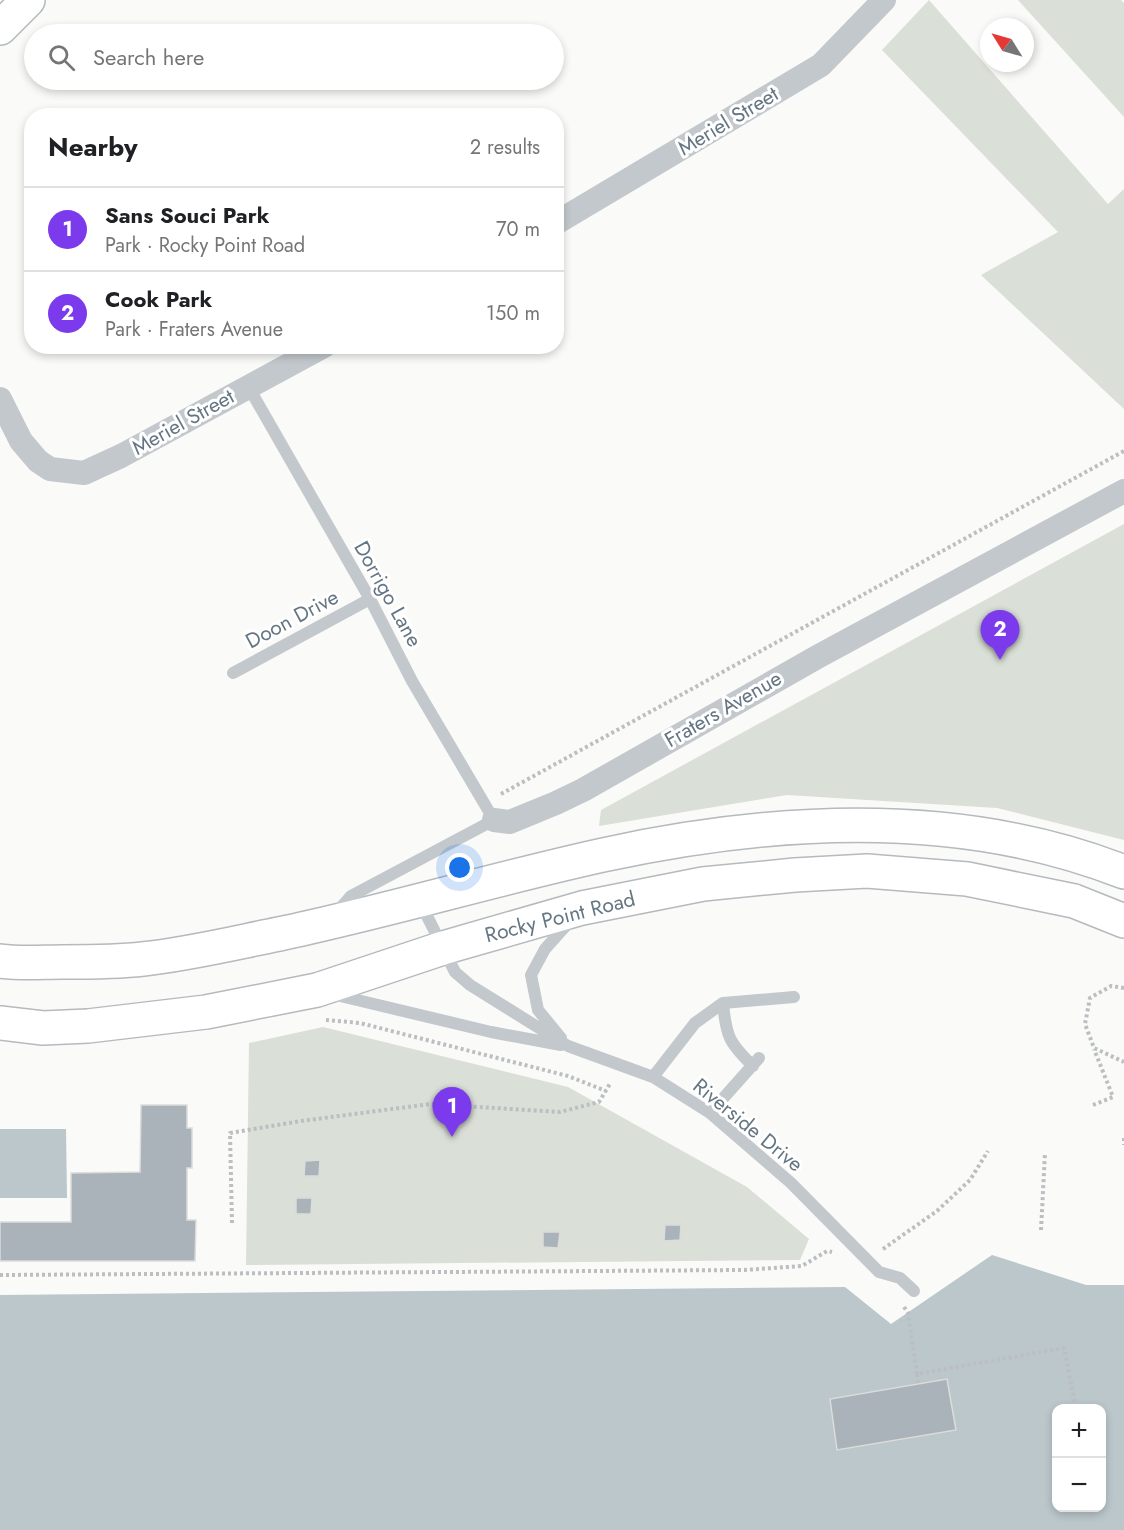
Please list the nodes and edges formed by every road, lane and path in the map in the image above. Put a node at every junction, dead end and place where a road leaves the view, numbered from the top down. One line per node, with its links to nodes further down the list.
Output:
1 (28, 0): 3 (main road)
2 (884, 0): 4 (street, Meriel Street)
3 (0, 28)
4 (564, 218)
5 (309, 354): 6 (street, Meriel Street)
6 (248, 386): 7 (street, Meriel Street); 10 (lane, Dorrigo Lane)
7 (0, 399)
8 (1124, 451): 12 (path, Fraters Avenue)
9 (1124, 491): 12 (street, Fraters Avenue)
10 (370, 599): 11 (lane, Doon Drive); 12 (lane, Dorrigo Lane)
11 (233, 673)
12 (489, 812): 17 (lane, Fraters Avenue)
13 (1124, 872): 14 (main road)
14 (420, 901): 17 (main road); 18 (lane, Riverside Drive)
15 (582, 908): 16 (main road, Rocky Point Road); 18 (main road, Rocky Point Road); 25 (lane, Riverside Drive)
16 (1124, 921)
17 (327, 923): 19 (main road)
18 (443, 948): 23 (main road, Rocky Point Road); 25 (lane, Riverside Drive)
19 (0, 960)
20 (1124, 988): 26 (path)
21 (794, 997): 22 (lane)
22 (723, 1004): 29 (lane); 32 (lane)
23 (321, 1005): 24 (main road, Rocky Point Road); 25 (lane, Riverside Drive); 30 (path)
24 (0, 1023)
25 (568, 1046): 28 (lane, Riverside Drive)
26 (1094, 1048): 27 (path); 31 (path)
27 (1124, 1062)
28 (621, 1066): 29 (lane, Riverside Drive); 30 (path)
29 (653, 1077): 32 (lane, Riverside Drive)
30 (606, 1091): 37 (path)
31 (1093, 1105)
32 (710, 1113): 39 (lane, Riverside Drive)
33 (1124, 1138): 34 (path)
34 (1124, 1145)
35 (988, 1151): 39 (path)
36 (1045, 1153): 38 (path)
37 (232, 1223)
38 (1041, 1230)
39 (868, 1260): 40 (lane, Riverside Drive); 41 (path)
40 (879, 1272): 42 (lane); 43 (path)
41 (0, 1275)
42 (914, 1291)
43 (916, 1374): 44 (path); 45 (path)
44 (918, 1384)
45 (1075, 1404)

